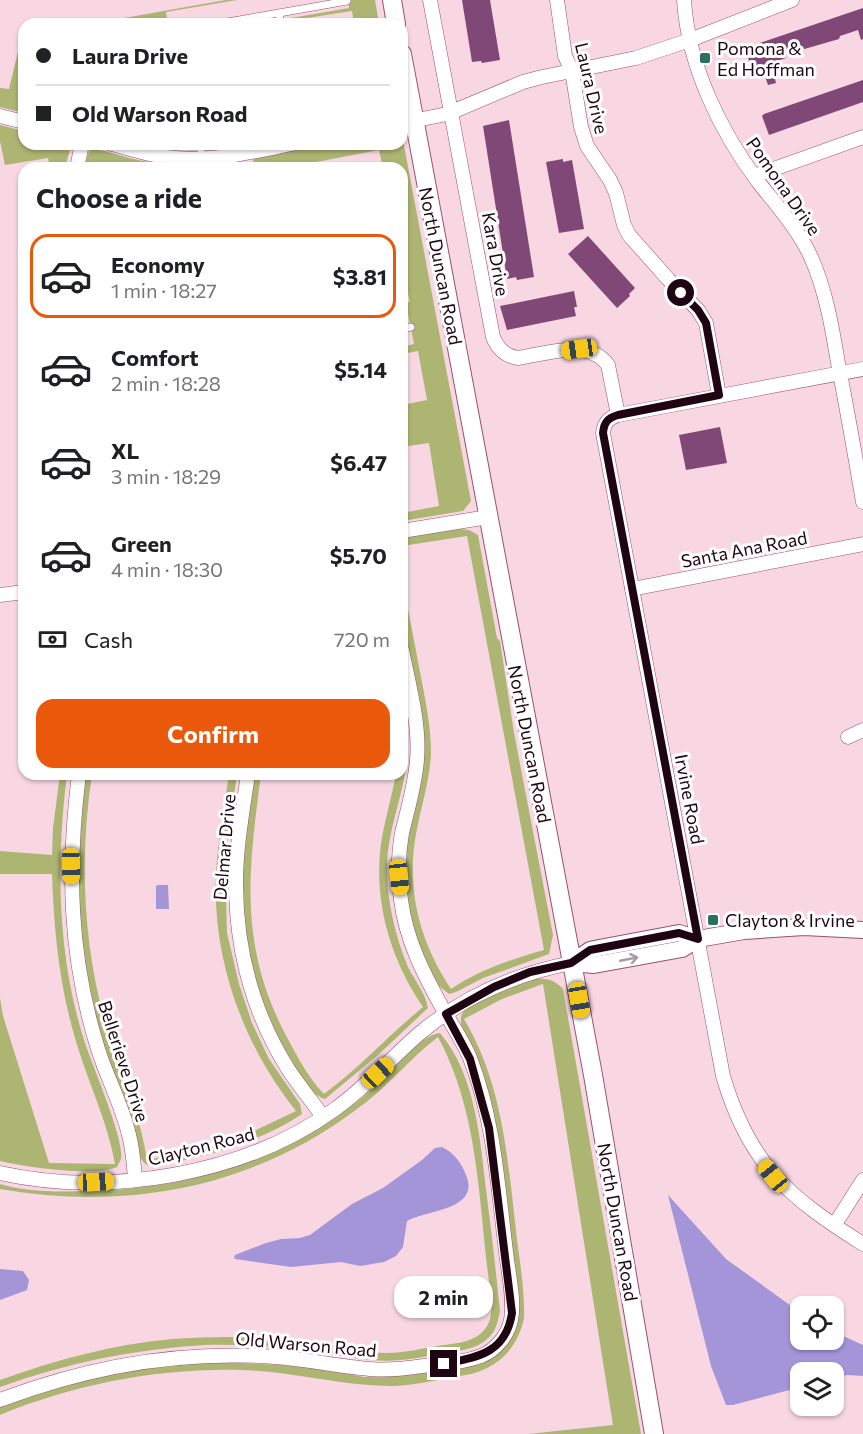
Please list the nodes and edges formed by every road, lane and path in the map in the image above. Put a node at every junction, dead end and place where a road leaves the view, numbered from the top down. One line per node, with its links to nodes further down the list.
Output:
1 (392, 0): 10 (main road)
2 (430, 0): 13 (street, Kara Drive)
3 (557, 0): 12 (street, Laura Drive)
4 (684, 0): 11 (street, Pomona Drive)
5 (792, 0): 11 (street)
6 (347, 1): 7 (lane)
7 (279, 14): 8 (lane); 9 (lane)
8 (254, 18)
9 (280, 18)
10 (395, 18)
11 (690, 40): 12 (street); 23 (street, Pomona Drive)
12 (572, 71): 13 (street); 28 (street, Laura Drive)
13 (451, 112): 16 (street); 29 (street, Kara Drive)
14 (0, 116): 15 (street)
15 (18, 120)
16 (408, 121): 31 (main road, North Duncan Road)
17 (863, 137): 23 (street)
18 (136, 150): 21 (street)
19 (201, 150): 21 (lane)
20 (274, 150): 22 (street)
21 (202, 158): 22 (street)
22 (245, 160)
23 (754, 176): 27 (street, Pomona Drive)
24 (411, 327): 25 (lane)
25 (408, 328)
26 (863, 369): 27 (street)
27 (840, 373): 28 (street); 30 (street, Pomona Drive)
28 (719, 395): 29 (street)
29 (618, 415): 34 (street, Irvine Road)
30 (863, 502)
31 (488, 517): 32 (street); 44 (main road, North Duncan Road)
32 (408, 530)
33 (863, 544): 34 (street, Santa Ana Road)
34 (632, 589): 43 (street, Irvine Road)
35 (18, 593): 36 (street)
36 (0, 596)
37 (408, 680): 45 (street)
38 (863, 730): 39 (street)
39 (848, 737)
40 (78, 780): 48 (street, Bellerieve Drive)
41 (247, 780): 46 (street, Delmar Drive)
42 (863, 930): 43 (street)
43 (698, 939): 44 (street); 50 (street, Irvine Road)
44 (571, 963): 45 (street, Clayton Road); 53 (main road, North Duncan Road)
45 (446, 1014): 46 (street, Clayton Road); 52 (street, Old Warson Road)
46 (323, 1117): 48 (street, Clayton Road)
47 (0, 1173): 48 (street, Clayton Road)
48 (135, 1180)
49 (863, 1180): 50 (street)
50 (835, 1224): 51 (street, Irvine Road)
51 (863, 1244)
52 (0, 1400)
53 (654, 1430)

